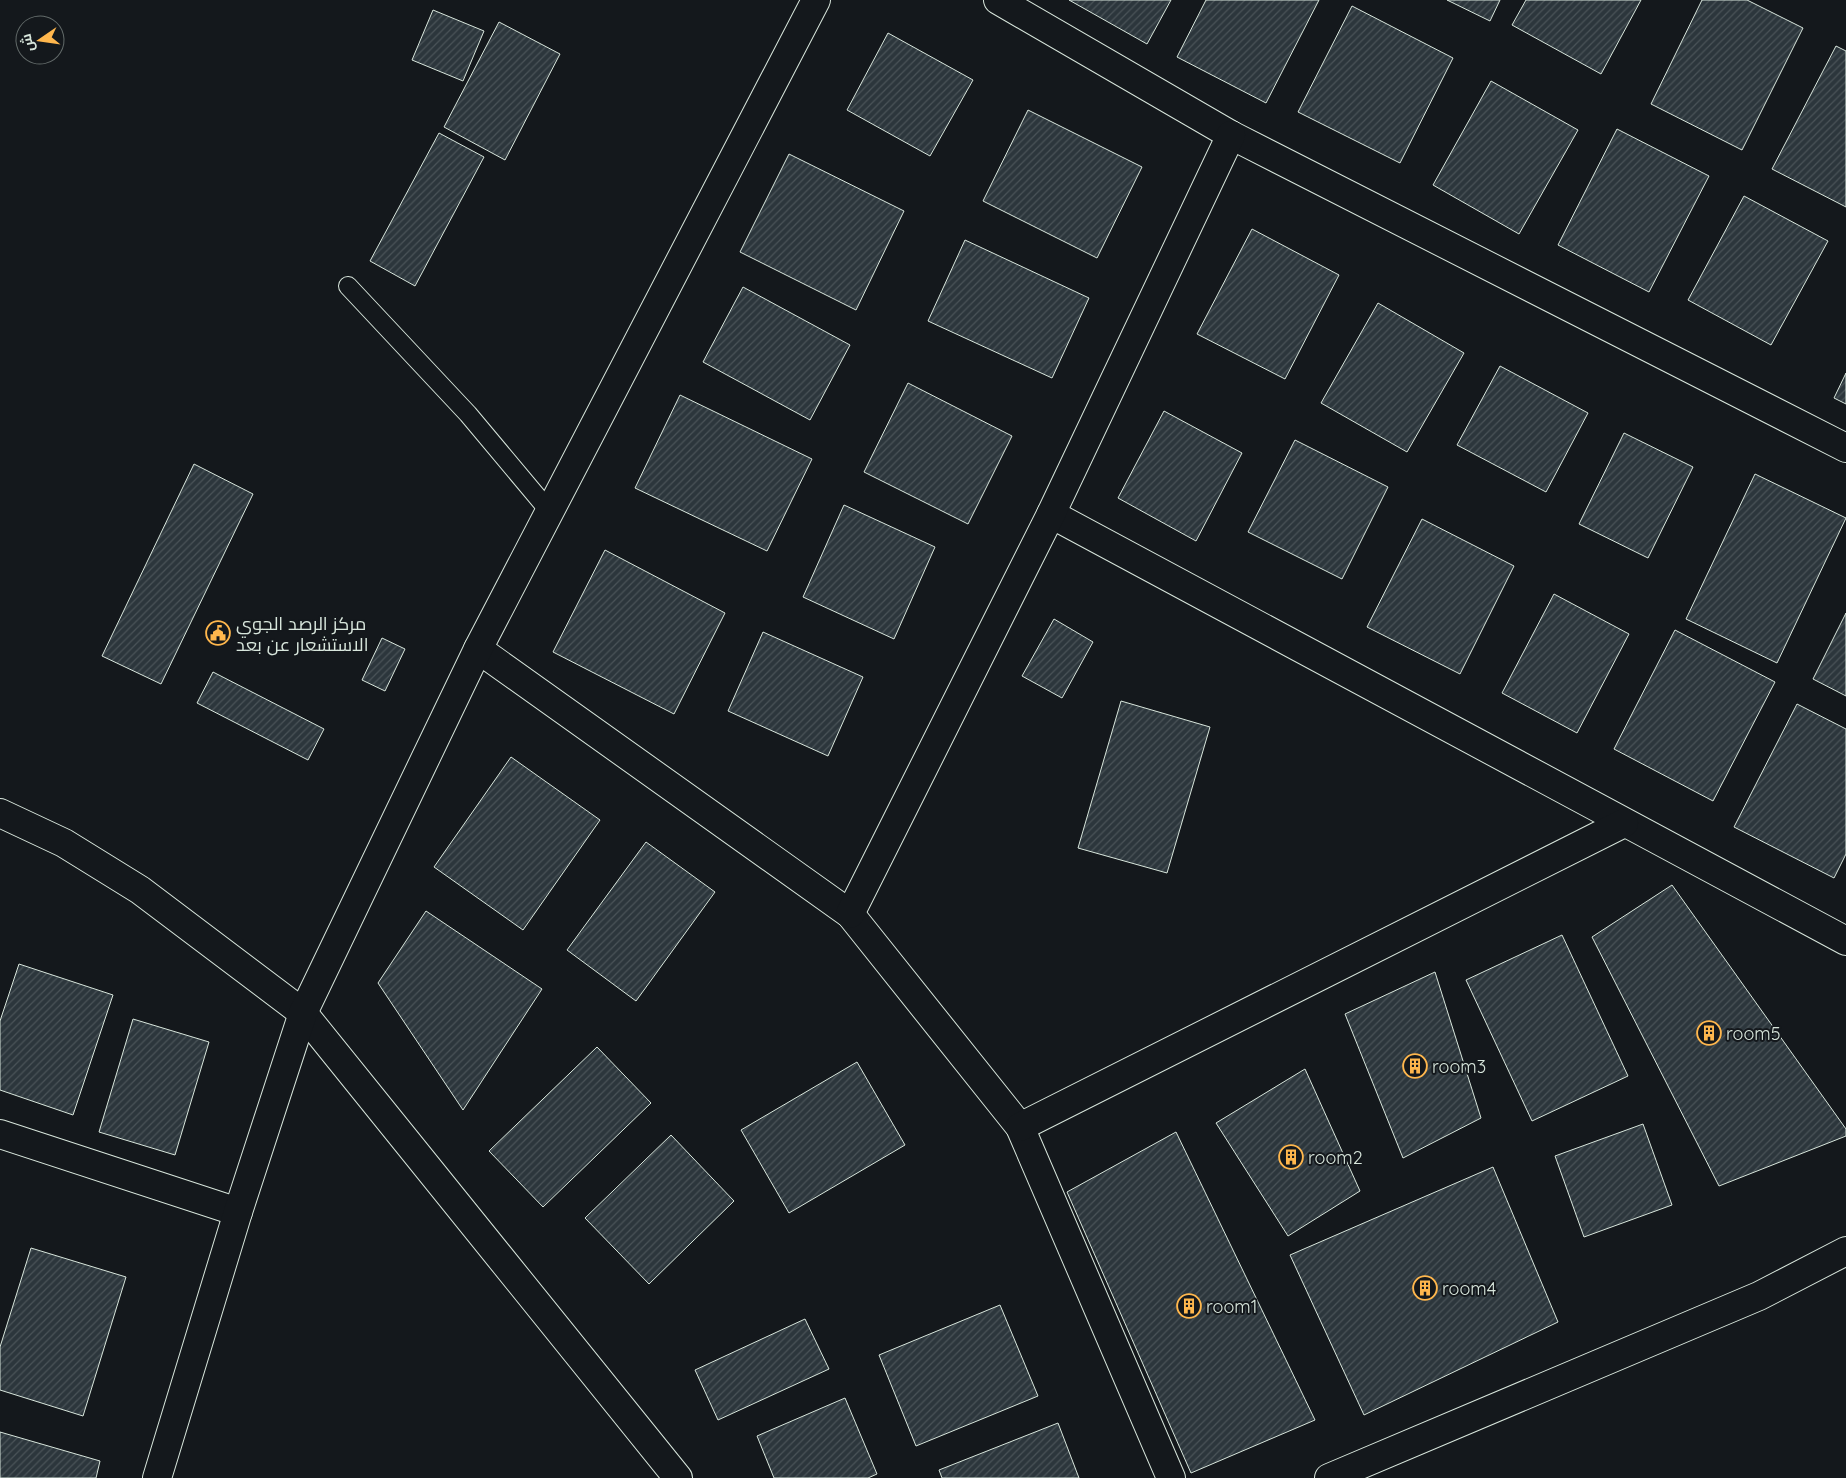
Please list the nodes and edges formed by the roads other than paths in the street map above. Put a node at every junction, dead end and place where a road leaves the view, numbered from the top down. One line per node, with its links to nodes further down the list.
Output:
1 (816, 0): 6 (street)
2 (998, 0): 3 (street)
3 (1231, 135): 5 (street); 7 (street)
4 (348, 286): 6 (lane)
5 (1846, 448)
6 (550, 512): 8 (street)
7 (1051, 514): 10 (street); 11 (street)
8 (478, 649): 11 (street); 13 (street)
9 (0, 813): 13 (street)
10 (1624, 823): 12 (street); 14 (street)
11 (850, 914): 14 (street)
12 (1846, 941)
13 (303, 1013): 16 (street); 19 (street)
14 (1020, 1127): 20 (street)
15 (0, 1134): 16 (street)
16 (238, 1212): 18 (street)
17 (1846, 1251): 21 (street)
18 (157, 1478)
19 (678, 1478)
20 (1171, 1478)
21 (1329, 1478)

